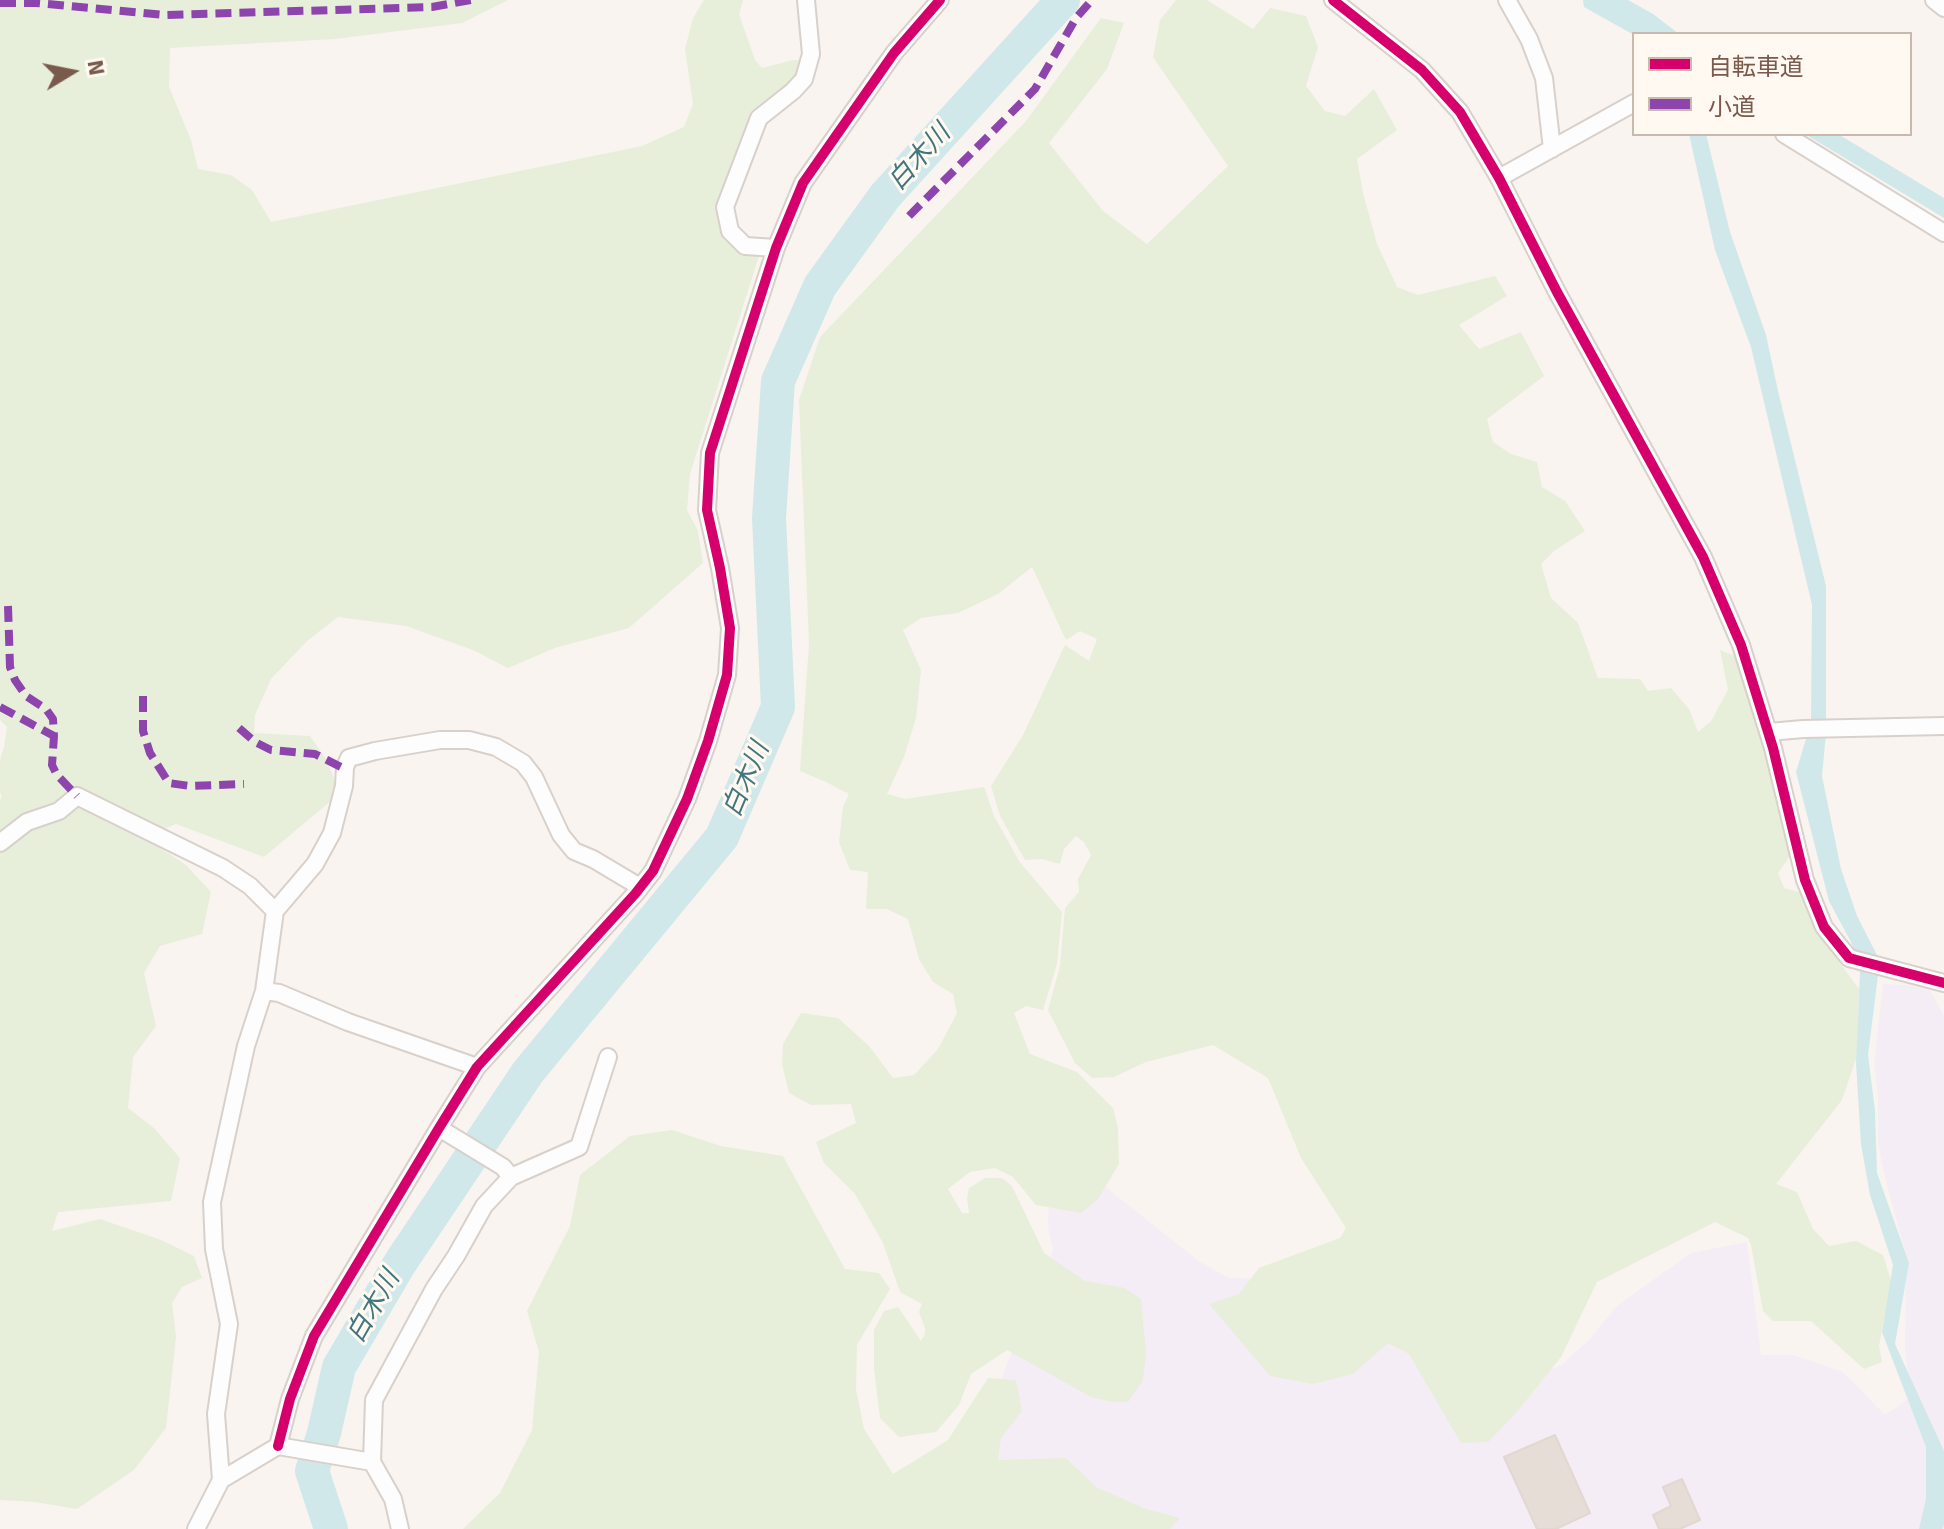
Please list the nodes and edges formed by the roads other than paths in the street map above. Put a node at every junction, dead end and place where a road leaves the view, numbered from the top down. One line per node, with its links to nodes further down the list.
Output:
1 (806, 0): 12 (street)
2 (940, 0): 12 (street)
3 (1333, 0): 10 (street)
4 (1507, 0): 9 (street)
5 (1934, 0): 6 (street)
6 (1944, 8)
7 (1632, 104): 9 (street)
8 (1787, 136): 11 (street)
9 (1552, 149): 10 (street)
10 (1499, 178): 14 (street)
11 (1944, 233)
12 (776, 248): 16 (street)
13 (1944, 726): 14 (street)
14 (1769, 732): 18 (street)
15 (0, 843): 17 (street)
16 (640, 887): 17 (street); 21 (street)
17 (275, 911): 19 (street)
18 (1943, 985)
19 (264, 991): 21 (street); 26 (street)
20 (608, 1057): 23 (street)
21 (477, 1067): 22 (street)
22 (439, 1128): 23 (street); 24 (street)
23 (507, 1172): 25 (street)
24 (287, 1447): 25 (street); 26 (street)
25 (372, 1462): 28 (street)
26 (221, 1480): 27 (street)
27 (196, 1529)
28 (400, 1529)

